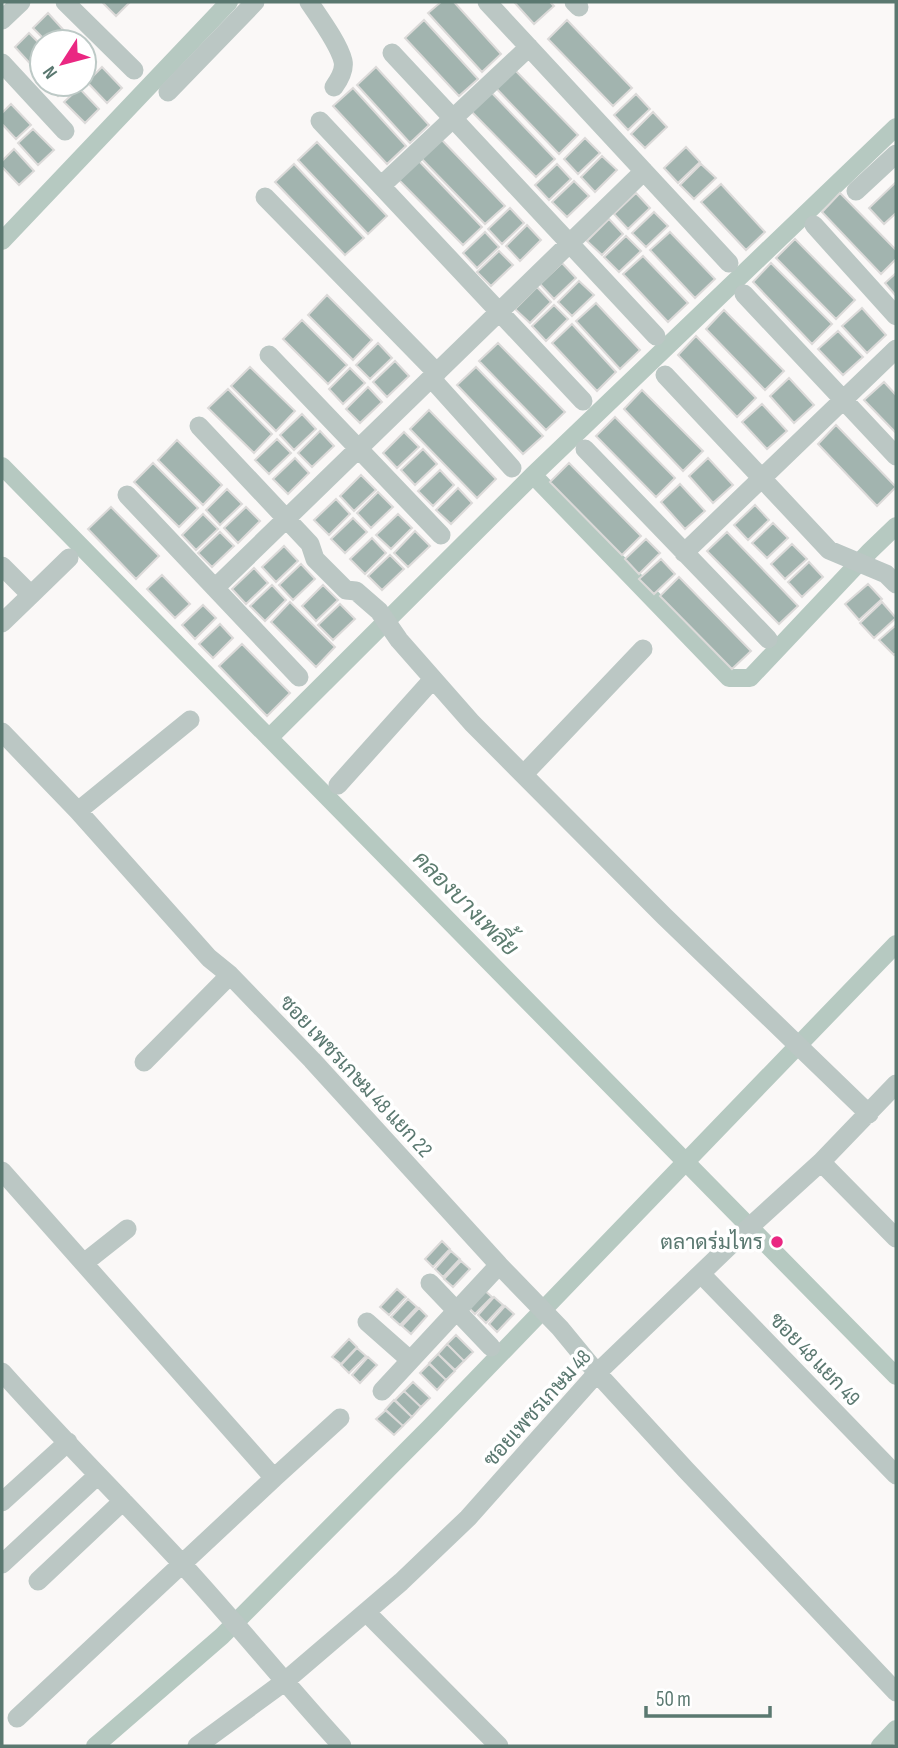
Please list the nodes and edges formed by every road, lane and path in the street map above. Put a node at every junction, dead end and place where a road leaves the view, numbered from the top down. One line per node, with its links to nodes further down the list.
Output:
1 (21, 2): 6 (street)
2 (65, 2): 10 (street)
3 (255, 2): 12 (street)
4 (309, 2): 11 (street)
5 (487, 2): 7 (street)
6 (2, 20)
7 (529, 47): 13 (street); 17 (street)
8 (392, 53): 13 (street)
9 (2, 63): 15 (street)
10 (134, 69)
11 (334, 87)
12 (168, 92)
13 (453, 119): 18 (street); 22 (street)
14 (320, 121): 18 (street)
15 (65, 131)
16 (896, 154): 19 (street)
17 (644, 171): 22 (street); 23 (street)
18 (381, 186): 25 (street)
19 (856, 191)
20 (265, 197): 30 (street)
21 (814, 225): 26 (street)
22 (570, 244): 25 (street); 27 (street)
23 (729, 263)
24 (744, 294): 32 (street)
25 (499, 312): 30 (street); 33 (street)
26 (896, 316)
27 (656, 336)
28 (896, 349): 32 (street)
29 (269, 355): 35 (street)
30 (434, 375): 35 (street); 38 (street)
31 (665, 375): 39 (street)
32 (844, 400): 37 (street); 39 (street)
33 (583, 401)
34 (199, 426): 41 (street)
35 (359, 449): 41 (street); 42 (street)
36 (585, 449): 43 (street)
37 (896, 456)
38 (512, 468)
39 (762, 479): 43 (street); 46 (street)
40 (127, 495): 47 (street)
41 (287, 519): 47 (street); 53 (street)
42 (441, 534)
43 (684, 553): 50 (street)
44 (69, 558): 48 (street)
45 (2, 566): 48 (street)
46 (891, 579)
47 (215, 588): 52 (street)
48 (31, 595): 49 (street)
49 (2, 623)
50 (768, 639)
51 (643, 649): 56 (street)
52 (299, 677)
53 (433, 679): 56 (street); 57 (street)
54 (190, 719): 58 (street)
55 (2, 732): 58 (street, ซอย เพชรเกษม 48 แยก 22)
56 (524, 774): 62 (street)
57 (338, 785)
58 (78, 811): 59 (street, ซอย เพชรเกษม 48 แยก 22)
59 (230, 975): 60 (street); 68 (street, ซอย เพชรเกษม 48 แยก 22)
60 (144, 1062)
61 (896, 1084): 62 (street, ซอยเพชรเกษม 48)
62 (869, 1114): 63 (street, ซอยเพชรเกษม 48)
63 (821, 1162): 66 (street); 69 (street, ซอยเพชรเกษม 48)
64 (2, 1171): 67 (street)
65 (127, 1229): 67 (street)
66 (896, 1238)
67 (84, 1263): 83 (street)
68 (499, 1265): 71 (street); 76 (street, ซอย เพชรเกษม 48 แยก 22)
69 (701, 1274): 76 (street, ซอยเพชรเกษม 48); 82 (street, ซอย 48 แยก 49)
70 (430, 1283): 71 (street)
71 (456, 1311): 73 (street); 74 (street)
72 (367, 1322): 74 (street)
73 (491, 1348)
74 (410, 1360): 77 (street)
75 (2, 1371): 78 (street)
76 (597, 1373): 89 (street, ซอยเพชรเกษม 48); 91 (street, ซอย เพชรเกษม 48 แยก 22)
77 (382, 1391)
78 (9, 1394): 80 (street)
79 (340, 1418): 83 (street)
80 (68, 1442): 81 (street); 85 (street)
81 (98, 1475): 84 (street); 86 (street)
82 (896, 1475)
83 (274, 1478): 87 (street)
84 (123, 1501): 87 (street); 88 (street)
85 (2, 1502)
86 (2, 1564)
87 (183, 1565): 90 (street); 92 (street)
88 (38, 1581)
89 (366, 1612): 90 (street, ซอยเพชรเกษม 48); 95 (street)
90 (284, 1682): 93 (street, ซอยเพชรเกษม 48); 94 (street)
91 (896, 1692)
92 (17, 1718)
93 (197, 1746)
94 (342, 1746)
95 (499, 1746)

